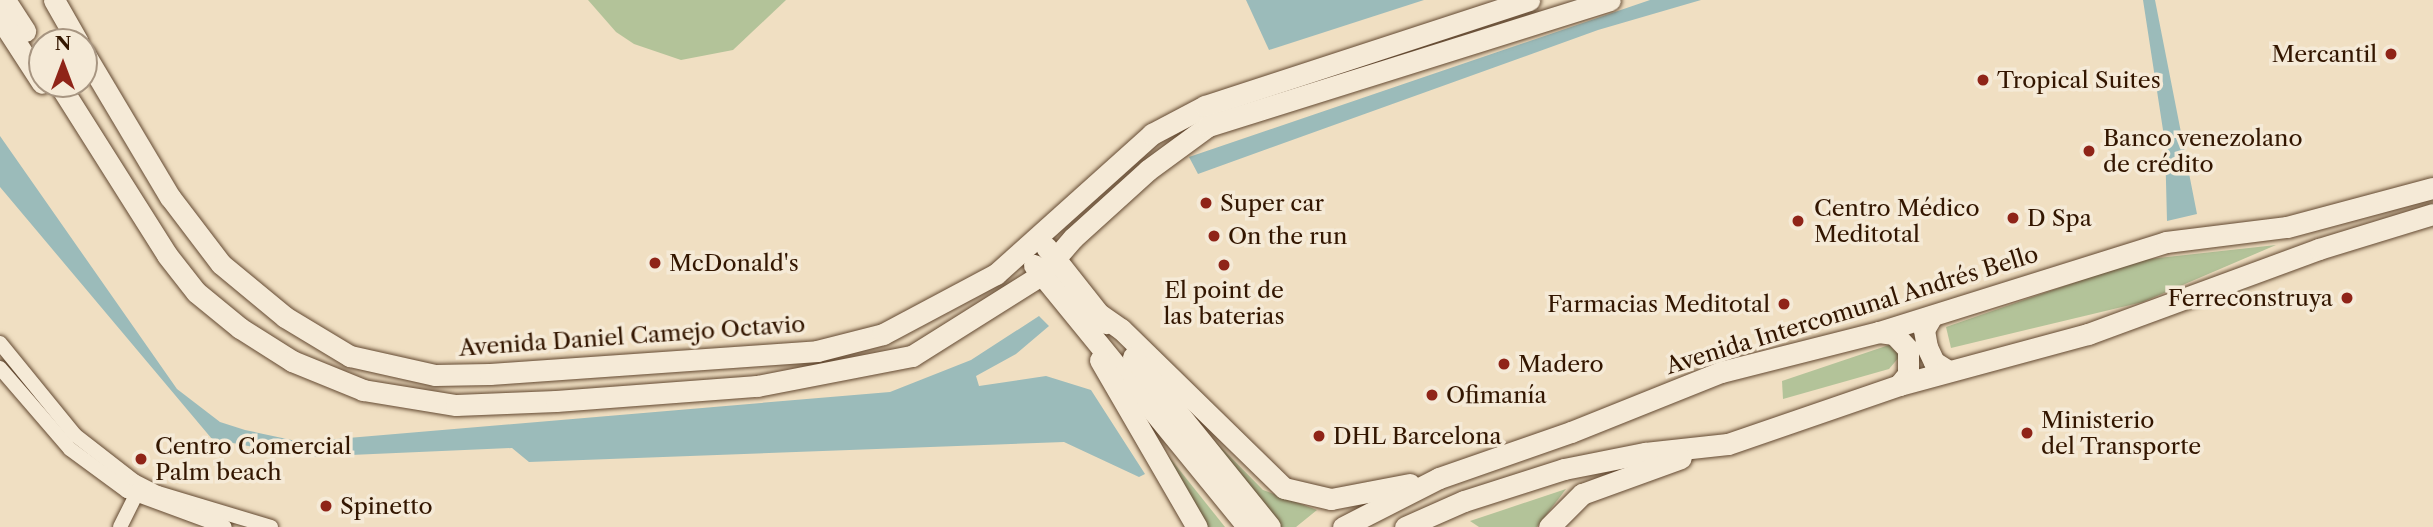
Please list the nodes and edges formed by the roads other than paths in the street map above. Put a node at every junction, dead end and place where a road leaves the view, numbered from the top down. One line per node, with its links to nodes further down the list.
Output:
1 (5, 0): 7 (main road)
2 (54, 0): 6 (main road)
3 (1529, 0): 15 (main road, Avenida Daniel Camejo Octavio)
4 (1610, 0): 17 (main road)
5 (0, 18): 8 (main road)
6 (70, 28)
7 (28, 35)
8 (28, 61)
9 (98, 76): 16 (main road, Avenida Daniel Camejo Octavio)
10 (52, 98): 12 (main road)
11 (68, 98): 12 (main road)
12 (112, 171): 17 (main road)
13 (2433, 188): 18 (main road, Avenida Intercomunal Andrés Bello)
14 (2433, 214): 23 (main road)
15 (1038, 237): 16 (main road, Avenida Daniel Camejo Octavio); 17 (main road)
16 (1021, 250): 17 (main road)
17 (1048, 266): 19 (main road)
18 (1932, 316): 20 (main road, Avenida Intercomunal Andrés Bello); 23 (main road)
19 (1088, 317): 26 (main road); 28 (main road); 32 (main road)
20 (1879, 332): 24 (main road); 26 (main road, Avenida Intercomunal Andrés Bello)
21 (0, 343): 27 (street)
22 (0, 369): 27 (street)
23 (1947, 370): 24 (main road)
24 (1899, 385): 25 (main road)
25 (1728, 444): 34 (main road); 35 (main road)
26 (1439, 478): 33 (main road, Avenida Intercomunal Andrés Bello)
27 (139, 491): 29 (street); 30 (street); 31 (street)
28 (1256, 524)
29 (120, 527)
30 (225, 527)
31 (271, 527)
32 (1197, 527)
33 (1343, 527)
34 (1405, 527)
35 (1549, 527)

